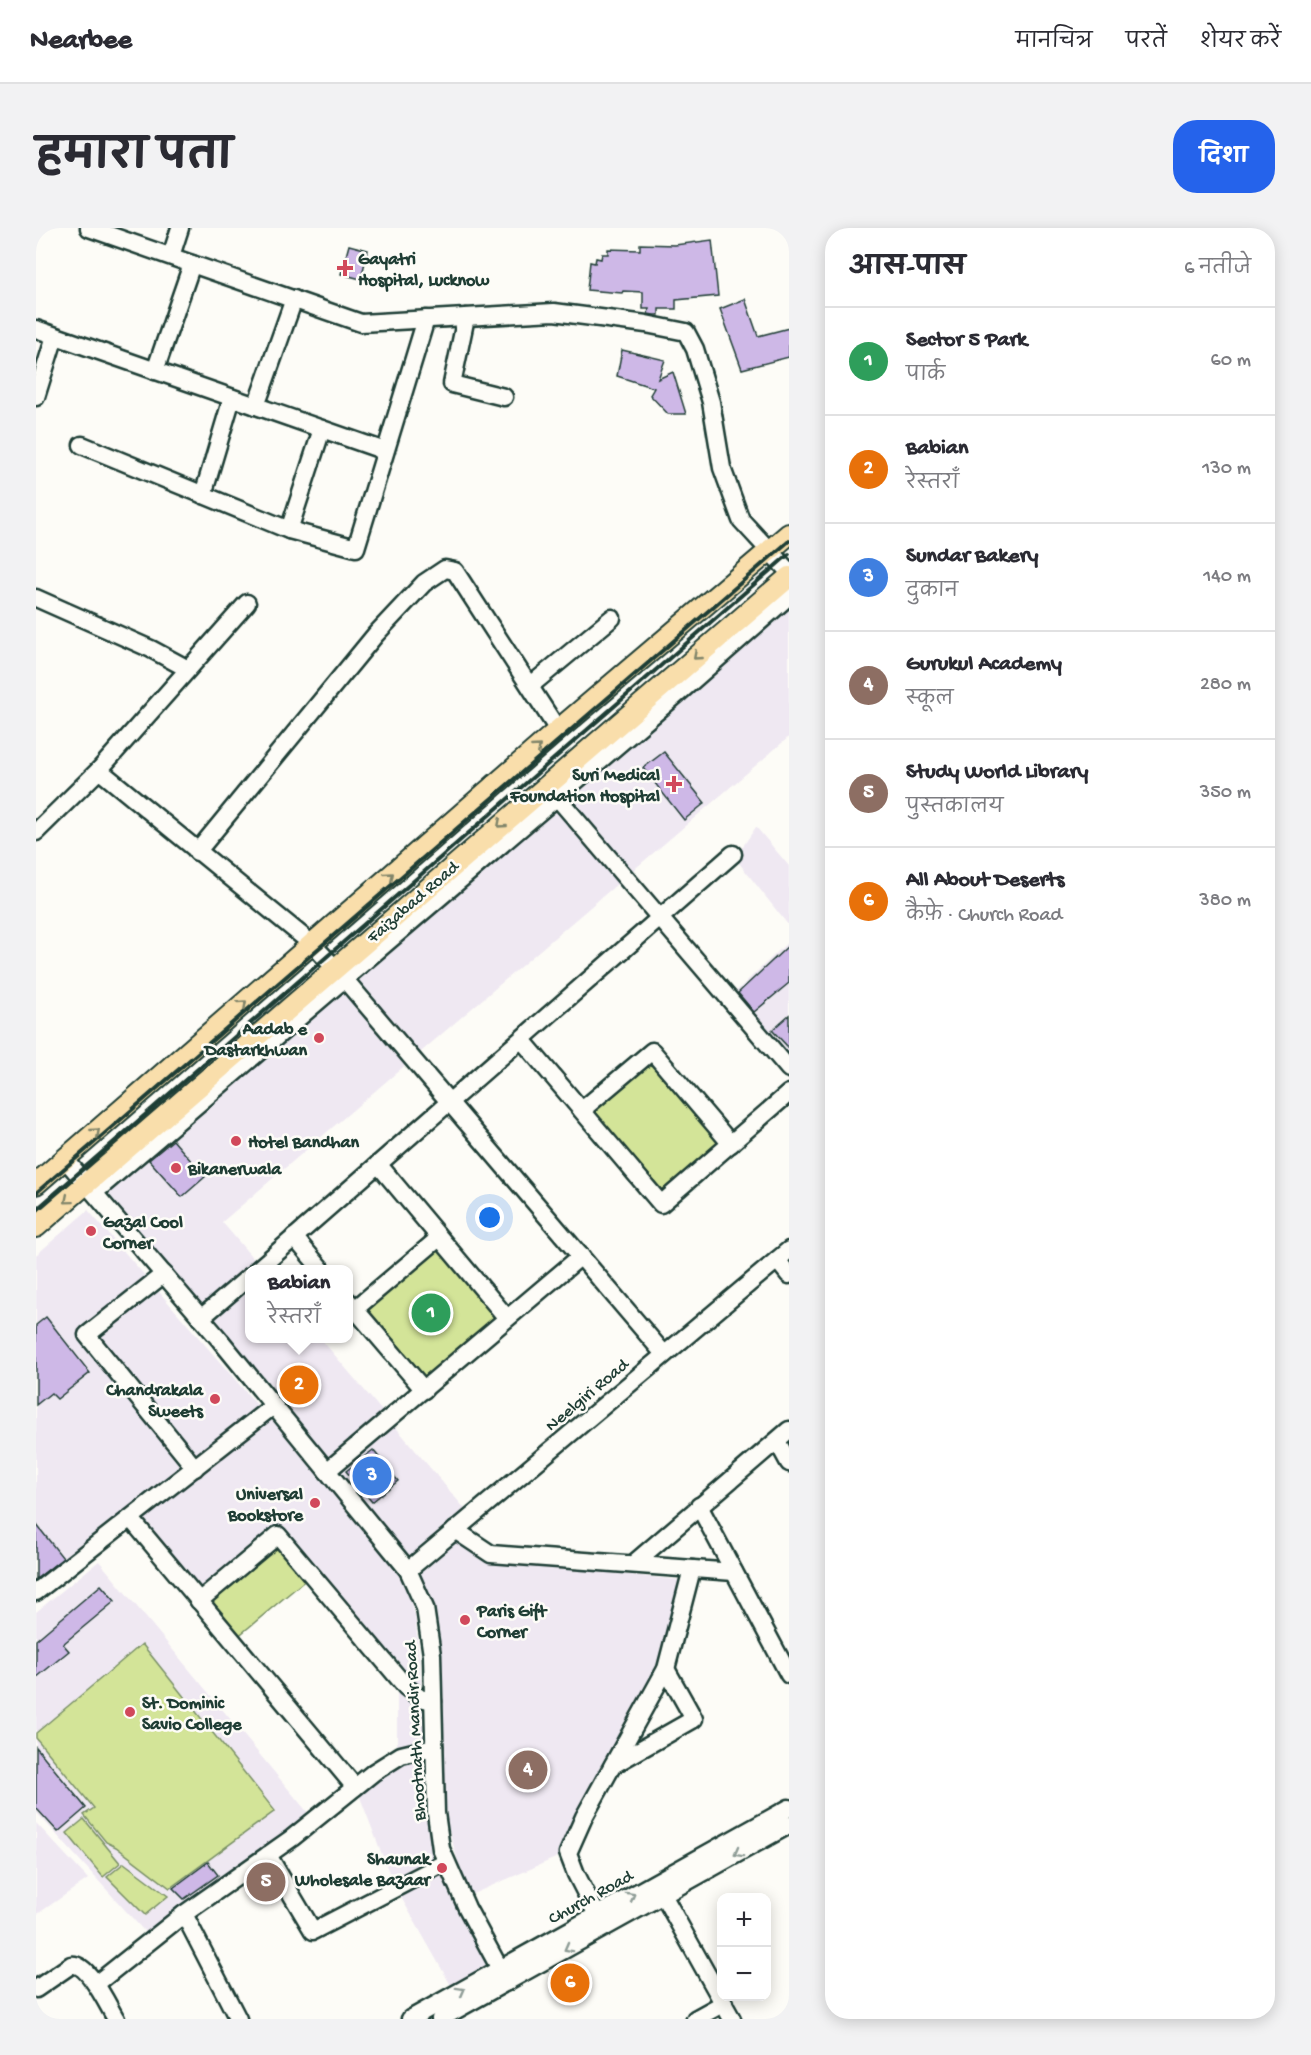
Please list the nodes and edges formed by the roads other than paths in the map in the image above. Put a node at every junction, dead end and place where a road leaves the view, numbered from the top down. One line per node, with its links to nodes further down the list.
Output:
1 (89, 228): 3 (street)
2 (180, 228): 3 (street)
3 (171, 256): 4 (street)
4 (192, 264): 5 (street); 10 (street)
5 (294, 299): 7 (street); 14 (street)
6 (466, 317): 7 (street); 13 (street); 21 (street)
7 (426, 319): 17 (street)
8 (36, 329): 9 (street)
9 (55, 336): 10 (street); 11 (street)
10 (155, 371): 12 (street)
11 (36, 397)
12 (232, 398): 14 (street); 18 (street)
13 (504, 398)
14 (256, 406): 15 (street)
15 (322, 429): 17 (street); 19 (street)
16 (82, 446): 18 (street)
17 (386, 451): 19 (street)
18 (203, 495): 19 (street)
19 (289, 530)
20 (789, 534): 21 (main road, Faizabad Road)
21 (769, 550): 22 (street); 30 (main road, Faizabad Road)
22 (789, 572)
23 (789, 577): 32 (main road, Faizabad Road, one-way to 32)
24 (789, 596): 32 (street)
25 (36, 598): 28 (street)
26 (247, 603): 28 (street)
27 (612, 618): 29 (street)
28 (188, 669): 31 (street)
29 (530, 686): 30 (street); 34 (street)
30 (558, 730): 37 (main road, Faizabad Road, one-way to 30)
31 (99, 770): 33 (street); 34 (street)
32 (552, 791): 36 (street); 38 (main road, Faizabad Road)
33 (36, 832)
34 (197, 852): 37 (street)
35 (734, 854): 36 (street)
36 (661, 919): 39 (street); 40 (street)
37 (312, 944): 38 (street); 45 (main road, Faizabad Road, one-way to 37)
38 (340, 973): 42 (street); 48 (main road, Faizabad Road)
39 (522, 1040): 42 (street); 43 (street)
40 (789, 1070)
41 (789, 1093): 44 (street)
42 (450, 1102): 46 (street); 53 (street)
43 (582, 1110): 44 (street); 44 (street)
44 (731, 1143)
45 (65, 1158): 47 (main road, Faizabad Road); 48 (street, Bhootnath Mandir Road)
46 (378, 1164): 50 (street); 51 (street)
47 (36, 1184)
48 (92, 1188): 49 (main road, Faizabad Road, one-way to 49); 56 (street, Bhootnath Mandir Road)
49 (36, 1227)
50 (294, 1237): 54 (street); 55 (street)
51 (439, 1238): 59 (street); 62 (street)
52 (783, 1255): 57 (street); 63 (street, Neelgiri Road)
53 (581, 1256): 62 (street); 63 (street)
54 (262, 1265)
55 (318, 1265)
56 (164, 1274): 61 (street, Bhootnath Mandir Road); 68 (street)
57 (789, 1275)
58 (245, 1280): 61 (street)
59 (353, 1304)
60 (353, 1306): 64 (street)
61 (201, 1318): 65 (street, Bhootnath Mandir Road)
62 (507, 1318): 64 (street)
63 (664, 1354): 72 (street, Neelgiri Road)
64 (424, 1390): 69 (street)
65 (273, 1406): 68 (street); 69 (street, Bhootnath Mandir Road)
66 (783, 1435): 67 (street); 70 (street)
67 (789, 1463)
68 (195, 1468): 71 (street)
69 (327, 1471): 75 (street, Bhootnath Mandir Road)
70 (699, 1506): 73 (street); 76 (street)
71 (131, 1519): 77 (street); 78 (street)
72 (455, 1530): 73 (street); 75 (street, Neelgiri Road)
73 (633, 1564): 74 (street)
74 (692, 1569): 76 (street); 80 (street)
75 (408, 1570): 81 (street, Bhootnath Mandir Road)
76 (734, 1572): 79 (street)
77 (36, 1592)
78 (199, 1601): 81 (street); 84 (street)
79 (787, 1667)
80 (666, 1670): 83 (street); 83 (street)
81 (433, 1701): 82 (street, Bhootnath Mandir Road)
82 (434, 1747): 84 (street); 88 (street, Bhootnath Mandir Road)
83 (614, 1765): 91 (street)
84 (355, 1787): 87 (street)
85 (789, 1808): 89 (street, Church Road)
86 (789, 1825): 89 (street, Church Road, one-way to 89)
87 (268, 1855): 88 (street); 90 (street)
88 (446, 1862): 92 (street, Bhootnath Mandir Road)
89 (659, 1889): 91 (street, Church Road, one-way to 89); 92 (street, Church Road, one-way to 92); 95 (street)
90 (184, 1914): 93 (street); 97 (street)
91 (597, 1914): 92 (street, Church Road)
92 (504, 1975): 98 (street, Church Road, one-way to 92); 99 (street, Church Road)
93 (96, 1984): 94 (street); 96 (street)
94 (36, 1989)
95 (724, 2003): 100 (street); 101 (street)
96 (116, 2019)
97 (238, 2019)
98 (410, 2019)
99 (440, 2019)
100 (695, 2019)
101 (732, 2019)

